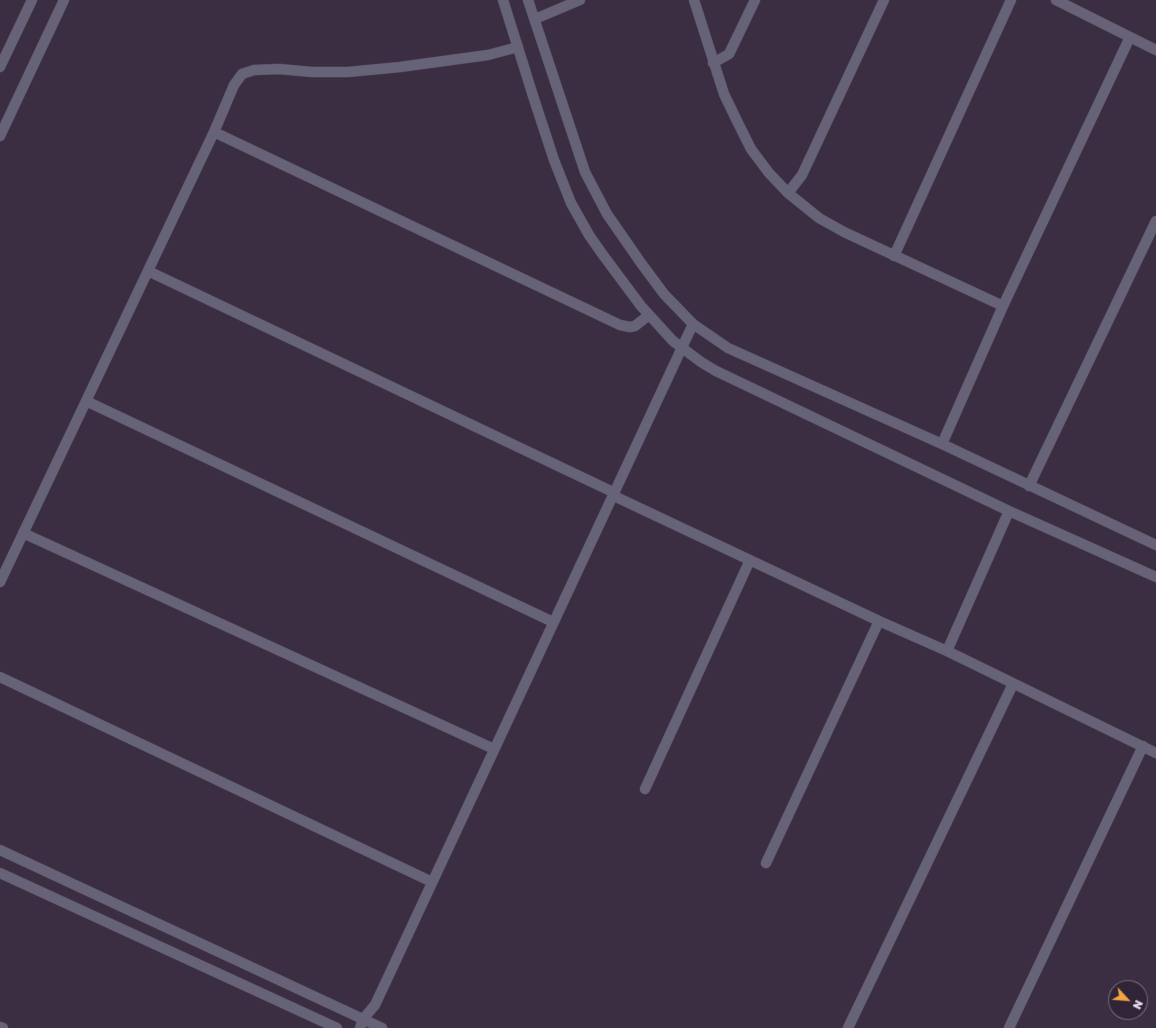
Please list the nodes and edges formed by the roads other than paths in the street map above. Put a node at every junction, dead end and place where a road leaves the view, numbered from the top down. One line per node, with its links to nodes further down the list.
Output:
1 (32, 0): 16 (street)
2 (64, 0): 18 (street)
3 (503, 0): 13 (street)
4 (528, 0): 11 (street)
5 (580, 0): 11 (street)
6 (694, 0): 15 (street)
7 (754, 0): 15 (street)
8 (884, 0): 19 (street)
9 (1011, 0): 21 (street)
10 (1056, 0): 12 (street)
11 (535, 19): 25 (street)
12 (1130, 37): 14 (street); 23 (street)
13 (518, 47): 17 (street); 24 (street)
14 (1156, 50)
15 (713, 63): 19 (street)
16 (0, 67)
17 (214, 132): 22 (street); 24 (street)
18 (0, 136)
19 (788, 193): 21 (street)
20 (1156, 221): 29 (street)
21 (894, 256): 23 (street)
22 (148, 271): 27 (street); 30 (street)
23 (1003, 306): 28 (street)
24 (649, 315): 26 (street)
25 (693, 324): 26 (street); 28 (street)
26 (681, 348): 30 (street); 31 (street)
27 (86, 401): 32 (street); 38 (street)
28 (942, 444): 29 (street)
29 (1029, 486): 33 (street)
30 (614, 494): 34 (street); 38 (street)
31 (1010, 510): 35 (street); 39 (street)
32 (23, 533): 36 (street); 43 (street)
33 (1156, 545)
34 (750, 560): 37 (street); 45 (street)
35 (1156, 577)
36 (0, 582)
37 (879, 621): 39 (street); 47 (street)
38 (553, 622): 43 (street)
39 (947, 650): 41 (street)
40 (0, 677): 49 (street)
41 (1013, 684): 42 (street); 55 (street)
42 (1143, 746): 44 (street); 56 (street)
43 (494, 749): 49 (street)
44 (1156, 752)
45 (645, 789)
46 (0, 850): 50 (street)
47 (766, 863)
48 (0, 873): 53 (street)
49 (432, 882): 50 (street)
50 (362, 1024): 54 (street)
51 (0, 1027): 52 (street)
52 (3, 1028)
53 (337, 1028)
54 (382, 1028)
55 (848, 1028)
56 (1009, 1028)

